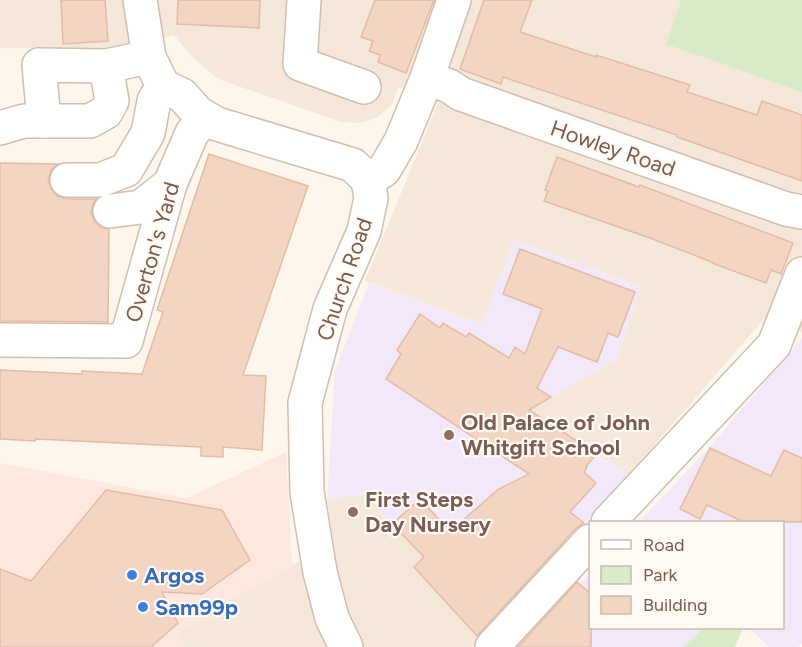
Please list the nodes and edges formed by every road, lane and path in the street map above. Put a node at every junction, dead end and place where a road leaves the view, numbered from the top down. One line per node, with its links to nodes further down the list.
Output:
1 (140, 0): 4 (street)
2 (304, 0): 8 (street)
3 (454, 0): 6 (street)
4 (148, 57): 5 (street); 7 (street)
5 (106, 66): 10 (street); 10 (street)
6 (427, 78): 13 (street); 16 (street, Howley Road)
7 (163, 86): 9 (street); 12 (street)
8 (364, 87)
9 (208, 120): 13 (street); 14 (street, Overton's Yard)
10 (44, 121): 11 (street)
11 (0, 128)
12 (67, 180)
13 (368, 180): 21 (street, Church Road)
14 (170, 184): 15 (street); 18 (street, Overton's Yard)
15 (110, 211)
16 (802, 212)
17 (802, 274): 19 (street)
18 (0, 340)
19 (609, 521)
20 (589, 543): 22 (street)
21 (345, 647)
22 (492, 647)

